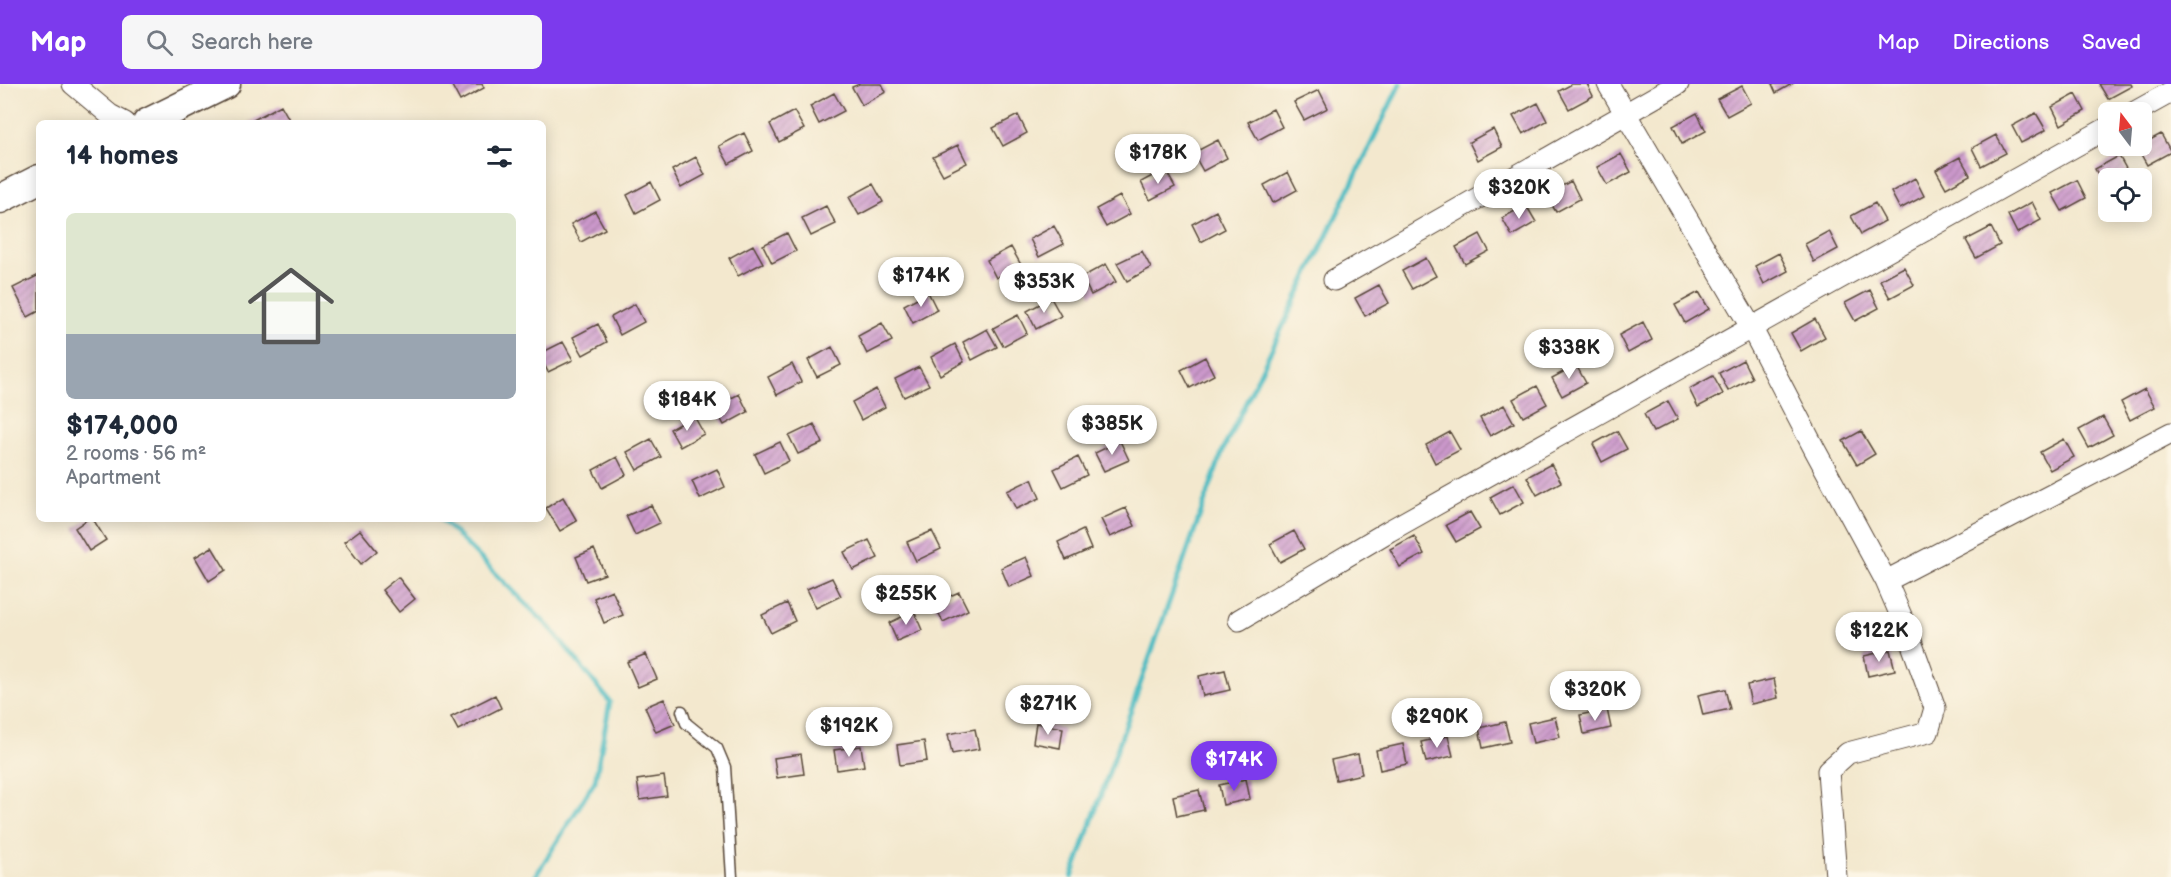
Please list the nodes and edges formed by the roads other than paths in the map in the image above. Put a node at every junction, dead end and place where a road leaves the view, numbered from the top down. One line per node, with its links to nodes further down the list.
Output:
1 (73, 84): 8 (street)
2 (226, 84): 9 (main road)
3 (1608, 84): 7 (street)
4 (1678, 84): 7 (street)
5 (2171, 92): 6 (street)
6 (2152, 103)
7 (1625, 113): 13 (street); 14 (street)
8 (119, 120)
9 (153, 120)
10 (2098, 133): 14 (street)
11 (36, 181): 12 (main road)
12 (0, 199)
13 (1334, 280)
14 (1751, 327): 16 (street); 17 (street)
15 (2171, 433): 16 (street)
16 (1886, 581): 20 (street)
17 (1239, 620)
18 (682, 711): 19 (lane)
19 (732, 877)
20 (1836, 877)

